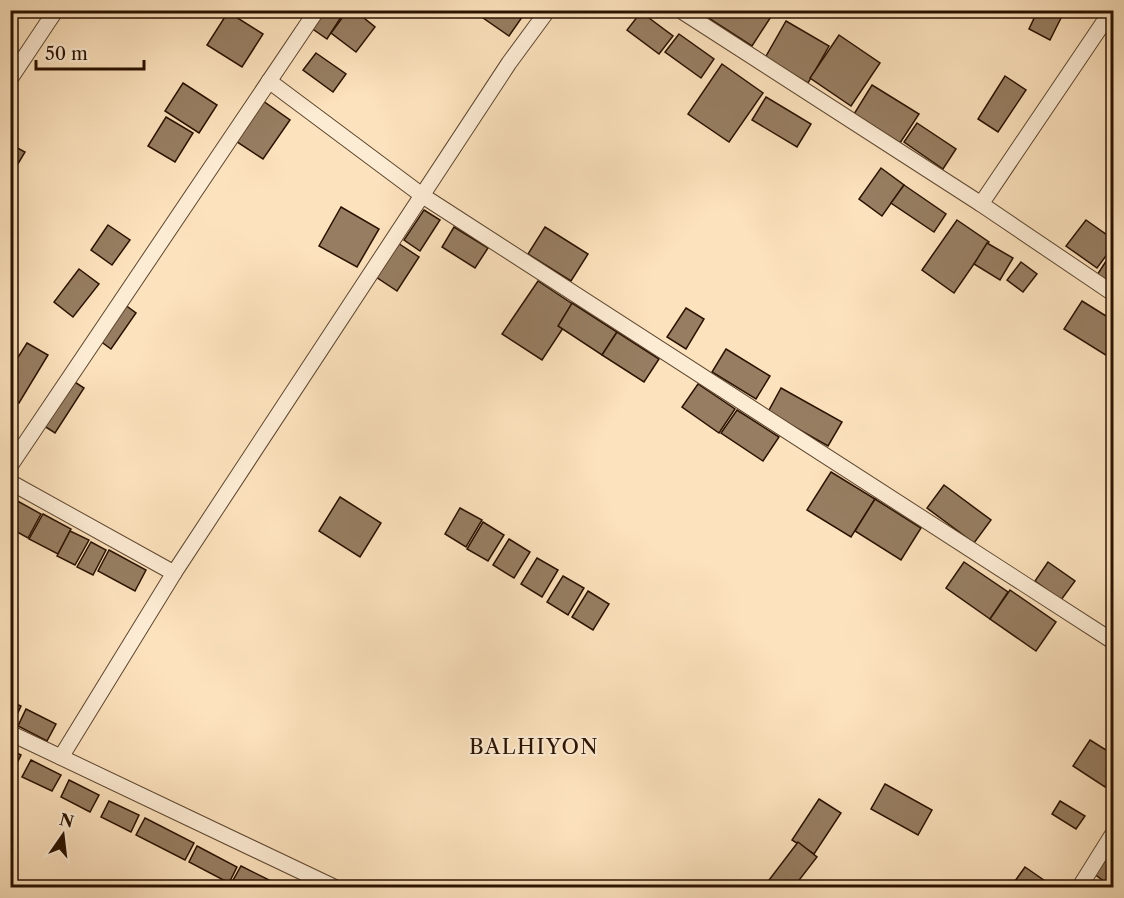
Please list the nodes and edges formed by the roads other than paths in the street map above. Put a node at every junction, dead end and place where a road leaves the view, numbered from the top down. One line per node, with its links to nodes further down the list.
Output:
1 (56, 10): 6 (street)
2 (317, 10): 7 (street)
3 (548, 10): 8 (street)
4 (680, 10): 9 (street)
5 (1112, 10): 9 (street)
6 (10, 79)
7 (269, 81): 8 (street); 11 (street)
8 (423, 196): 13 (street); 14 (street)
9 (981, 204): 10 (street)
10 (1113, 294)
11 (10, 466)
12 (10, 482): 13 (street)
13 (174, 573): 16 (street)
14 (1113, 642)
15 (10, 733): 16 (street)
16 (61, 757): 18 (street)
17 (1113, 832): 19 (street)
18 (336, 888)
19 (1079, 888)

